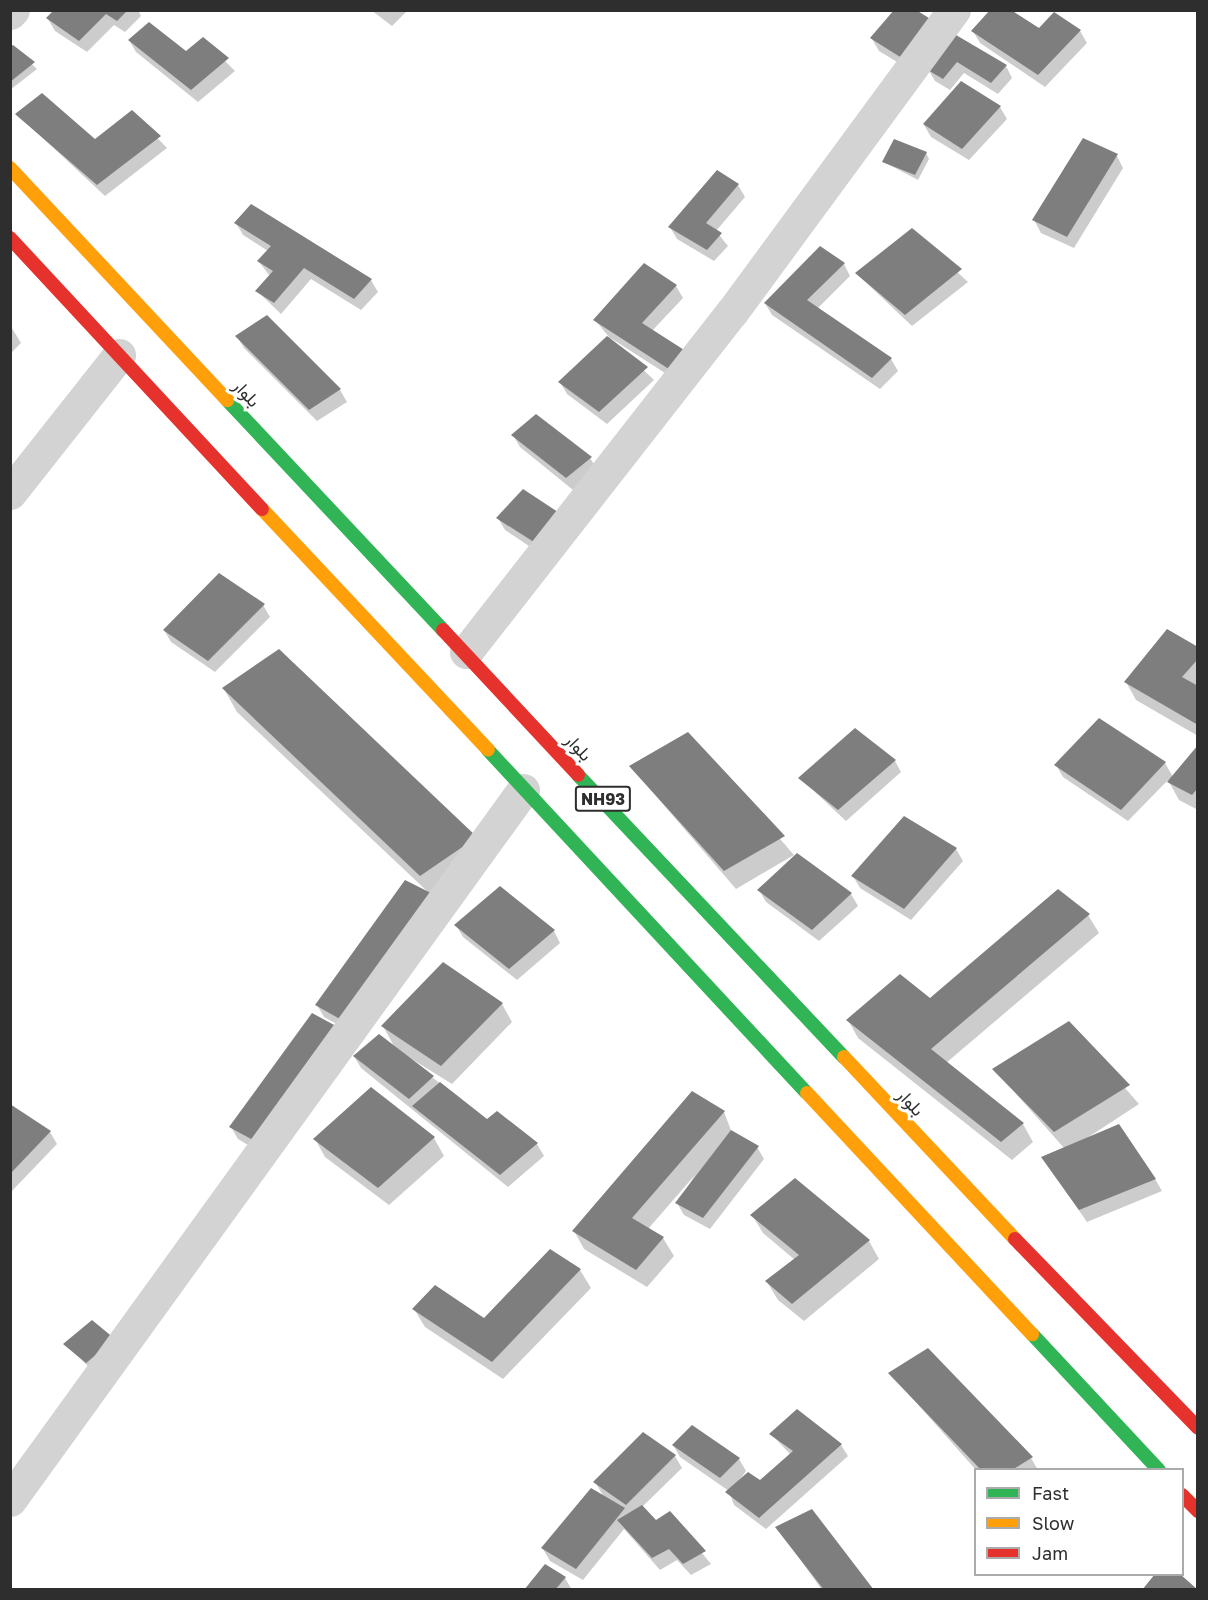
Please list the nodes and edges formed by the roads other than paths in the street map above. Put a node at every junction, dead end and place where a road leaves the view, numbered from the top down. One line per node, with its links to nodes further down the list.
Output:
1 (954, 10): 6 (street)
2 (10, 168): 6 (main road, بلوار / NH93)
3 (10, 238): 4 (main road, NH93)
4 (119, 355): 5 (street); 7 (main road, NH93)
5 (10, 493)
6 (465, 652): 8 (main road, بلوار / NH93)
7 (522, 790): 9 (main road, NH93); 11 (street)
8 (1197, 1428)
9 (1157, 1468)
10 (1184, 1497): 12 (main road)
11 (10, 1500)
12 (1197, 1511)

